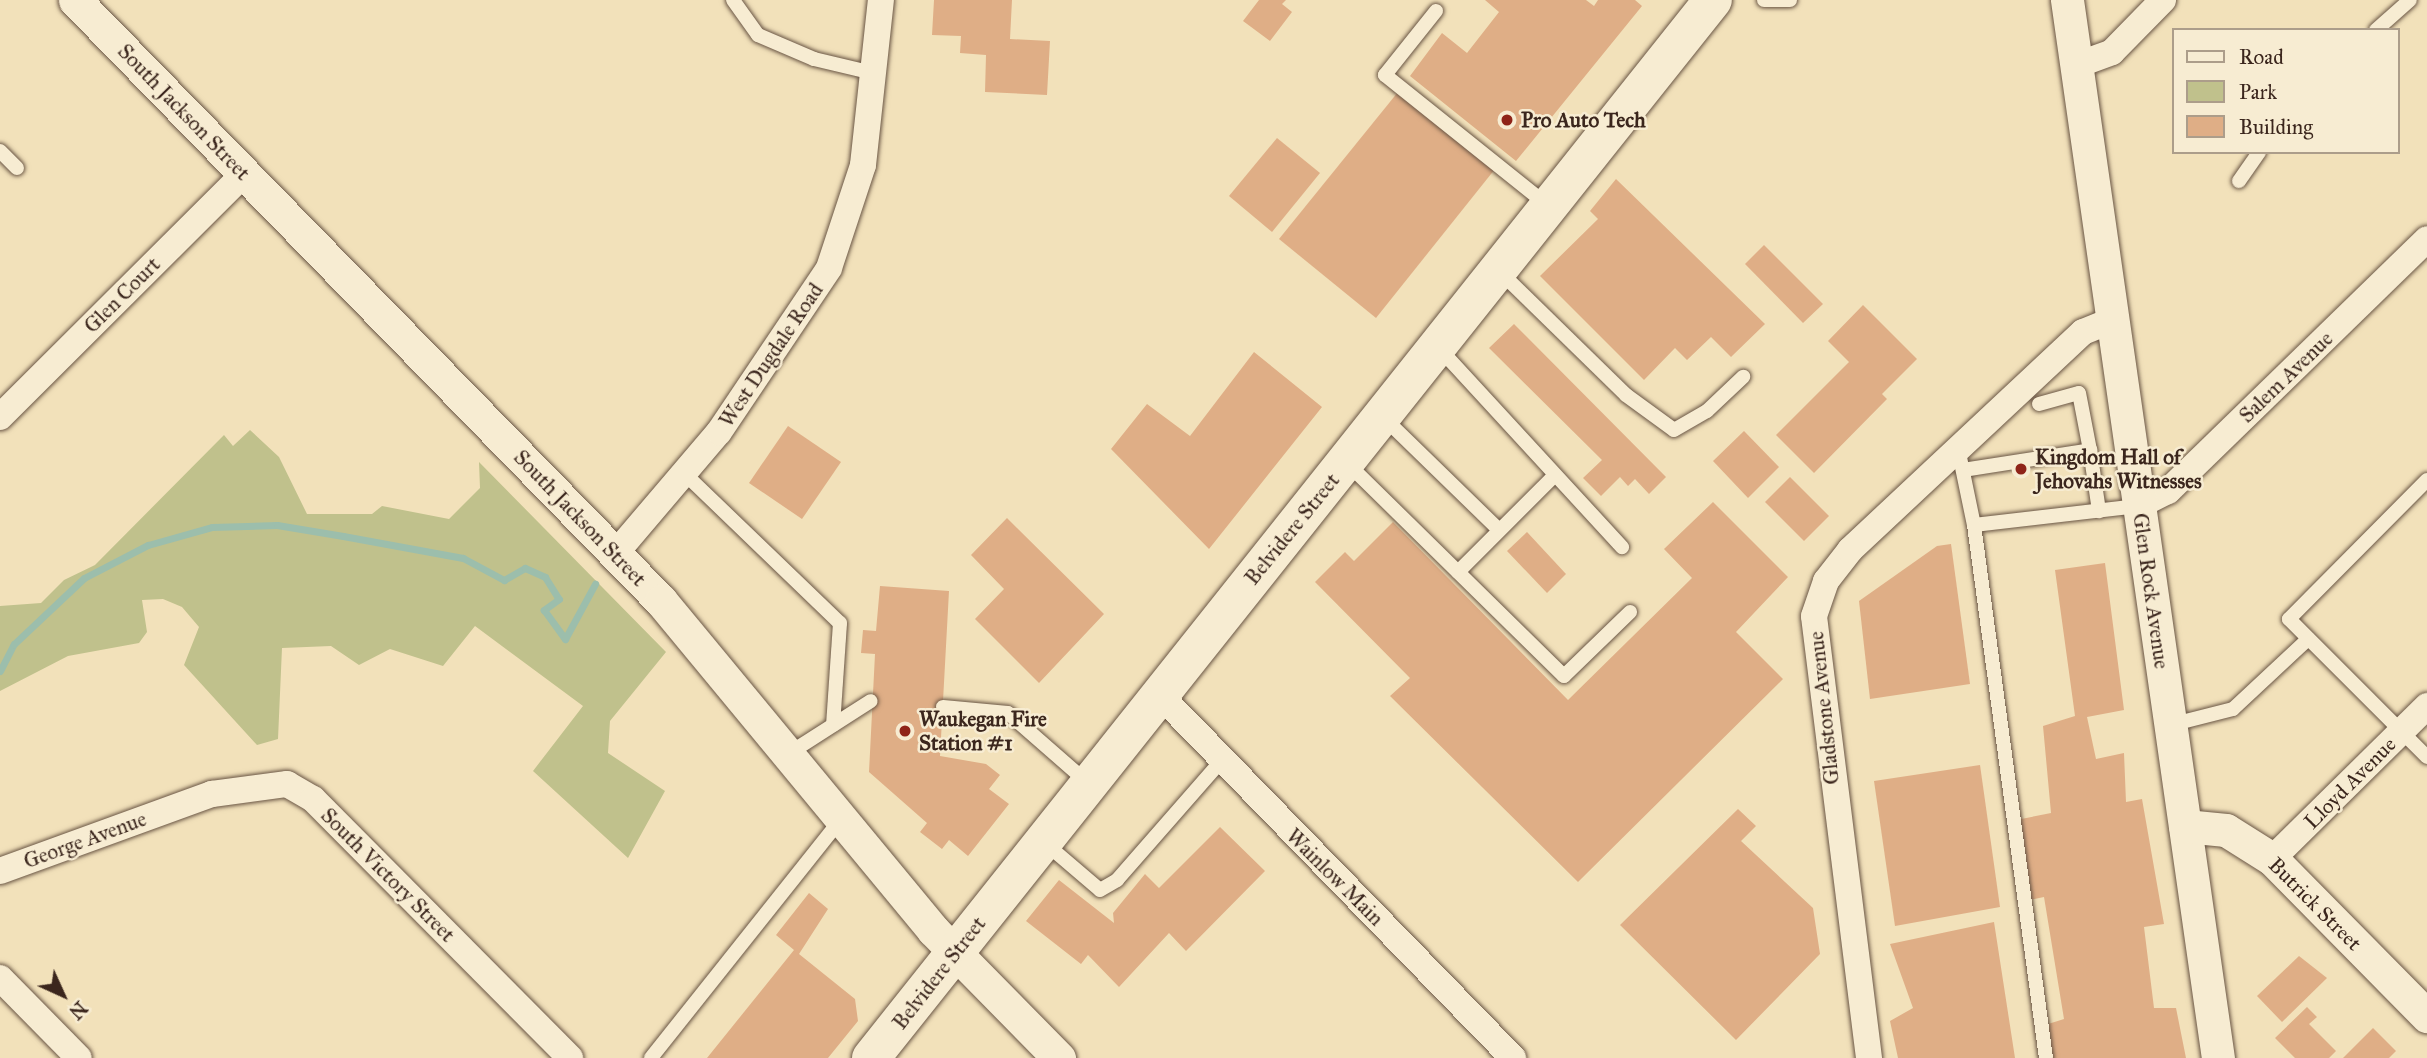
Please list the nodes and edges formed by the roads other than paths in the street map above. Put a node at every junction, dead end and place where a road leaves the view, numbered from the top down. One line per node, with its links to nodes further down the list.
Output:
1 (75, 0): 17 (street, South Jackson Street)
2 (733, 0): 13 (lane)
3 (881, 0): 13 (street, West Dugdale Road)
4 (1764, 0): 5 (lane)
5 (1790, 0)
6 (2067, 0): 12 (street, Glen Rock Avenue)
7 (2163, 0): 12 (street)
8 (2410, 0): 11 (lane)
9 (1699, 5): 19 (main road, Belvidere Street)
10 (1436, 11): 19 (lane)
11 (2378, 28)
12 (2077, 65): 22 (street, Glen Rock Avenue)
13 (877, 74): 31 (street, West Dugdale Road)
14 (0, 151): 16 (lane)
15 (2258, 154): 18 (lane)
16 (18, 168)
17 (245, 173): 27 (street, Glen Court); 39 (street, South Jackson Street)
18 (2239, 181)
19 (1548, 205): 21 (main road, Belvidere Street)
20 (2427, 239): 34 (street, Salem Avenue)
21 (1498, 270): 23 (main road, Belvidere Street); 24 (lane)
22 (2113, 320): 29 (street, Gladstone Avenue); 34 (street, Glen Rock Avenue)
23 (1437, 346): 26 (main road, Belvidere Street); 32 (lane)
24 (1743, 377)
25 (2039, 404): 28 (lane)
26 (1382, 416): 30 (main road, Belvidere Street); 37 (lane)
27 (0, 417)
28 (2090, 450): 29 (lane); 35 (lane)
29 (1961, 459): 36 (lane); 69 (street, Gladstone Avenue)
30 (1346, 462): 40 (lane); 43 (main road, Belvidere Street)
31 (685, 474): 39 (street, West Dugdale Road); 47 (lane)
32 (1555, 475): 37 (lane); 38 (lane)
33 (2427, 480): 42 (lane)
34 (2138, 506): 35 (lane); 48 (street, Glen Rock Avenue)
35 (2099, 511): 36 (lane)
36 (1973, 525): 70 (lane)
37 (1499, 530): 40 (lane)
38 (1622, 547)
39 (615, 554): 50 (street, South Jackson Street)
40 (1458, 572): 41 (lane)
41 (1630, 612)
42 (2308, 639): 48 (lane); 49 (lane)
43 (1159, 694): 52 (street, Wainlow Main); 53 (main road, Belvidere Street)
44 (871, 701): 47 (lane)
45 (2427, 706): 49 (street, Lloyd Avenue)
46 (943, 707): 53 (lane)
47 (832, 725): 50 (lane)
48 (2170, 725): 56 (street, Glen Rock Avenue)
49 (2401, 732): 51 (lane); 58 (street, Lloyd Avenue)
50 (786, 754): 55 (street, South Jackson Street)
51 (2427, 757)
52 (1221, 761): 57 (lane); 68 (street, Wainlow Main)
53 (1089, 784): 57 (main road, Belvidere Street)
54 (170, 809): 59 (street, George Avenue); 64 (street, South Victory Street)
55 (840, 820): 60 (street, South Jackson Street); 65 (lane)
56 (2185, 827): 58 (street, Butrick Street); 71 (street, Glen Rock Avenue)
57 (1043, 841): 60 (main road, Belvidere Street)
58 (2272, 859): 62 (street, Butrick Street)
59 (0, 871)
60 (955, 952): 66 (main road, Belvidere Street); 67 (street, South Jackson Street)
61 (0, 978): 63 (street)
62 (2427, 1016)
63 (79, 1058)
64 (570, 1058)
65 (650, 1058)
66 (872, 1058)
67 (1059, 1058)
68 (1513, 1058)
69 (1869, 1058)
70 (2046, 1058)
71 (2218, 1058)

